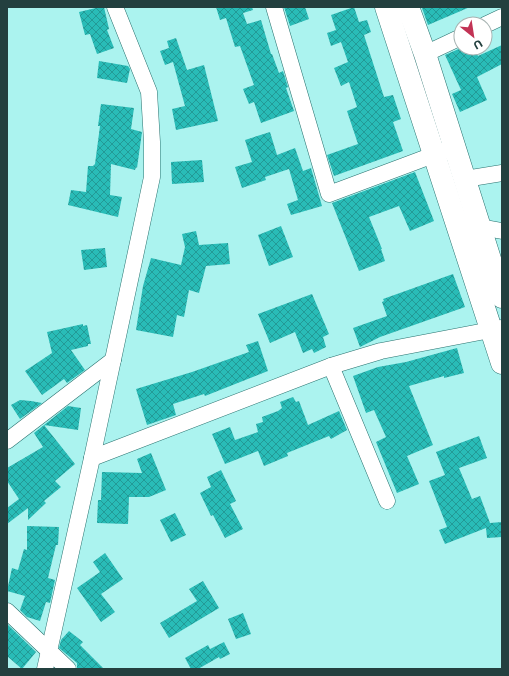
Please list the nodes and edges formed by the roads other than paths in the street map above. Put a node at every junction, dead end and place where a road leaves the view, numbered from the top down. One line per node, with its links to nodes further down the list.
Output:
1 (115, 7): 15 (street)
2 (274, 7): 8 (street)
3 (386, 7): 7 (highway)
4 (408, 7): 6 (highway)
5 (453, 39): 6 (street)
6 (423, 47): 7 (highway); 8 (highway)
7 (400, 48): 8 (highway)
8 (445, 151): 10 (highway); 11 (highway)
9 (502, 173): 10 (street)
10 (465, 179): 11 (highway)
11 (470, 230): 12 (street); 13 (highway); 14 (highway)
12 (502, 231)
13 (502, 297)
14 (497, 330): 16 (highway); 17 (street)
15 (113, 360): 18 (street); 19 (street)
16 (502, 363)
17 (331, 366): 19 (street); 20 (street)
18 (7, 441)
19 (92, 458): 22 (street)
20 (387, 501)
21 (7, 611): 22 (street)
22 (49, 650): 23 (street); 24 (street)
23 (45, 669)
24 (68, 669)

